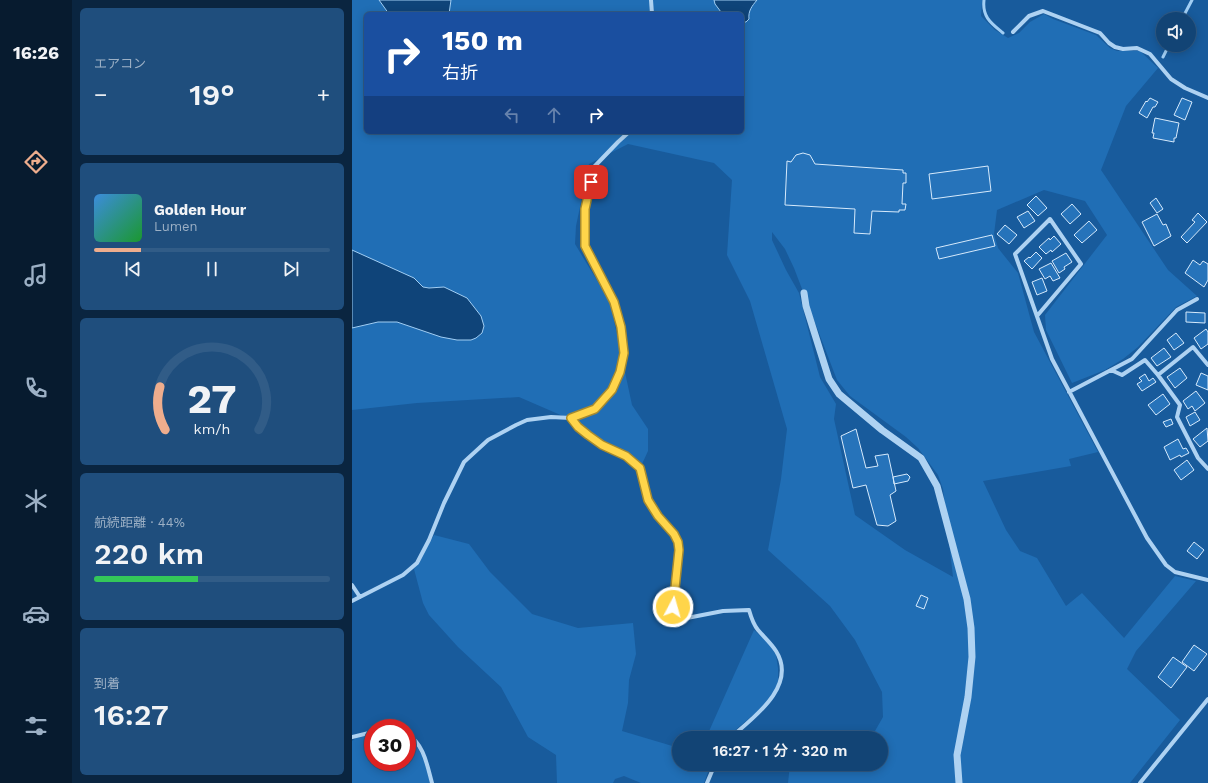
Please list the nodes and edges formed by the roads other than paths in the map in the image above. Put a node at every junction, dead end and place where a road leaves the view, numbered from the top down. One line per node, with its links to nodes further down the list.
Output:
1 (651, 0): 2 (street)
2 (652, 12)
3 (1013, 32): 4 (street)
4 (1208, 98)
5 (627, 134): 13 (street)
6 (804, 293): 27 (street)
7 (1197, 299): 10 (street)
8 (1037, 316): 8 (street); 12 (street)
9 (1208, 365): 11 (street)
10 (1111, 370): 11 (street); 12 (street)
11 (1158, 375): 14 (street)
12 (1069, 392): 15 (street)
13 (571, 418): 17 (street); 20 (street)
14 (1208, 469)
15 (1208, 580)
16 (352, 585): 17 (street)
17 (360, 597): 18 (street)
18 (352, 601)
19 (1208, 699): 28 (street)
20 (738, 731)
21 (364, 734): 22 (street)
22 (352, 737)
23 (416, 741): 25 (street)
24 (712, 771): 26 (street)
25 (432, 783)
26 (707, 783)
27 (959, 783)
28 (1140, 783)

